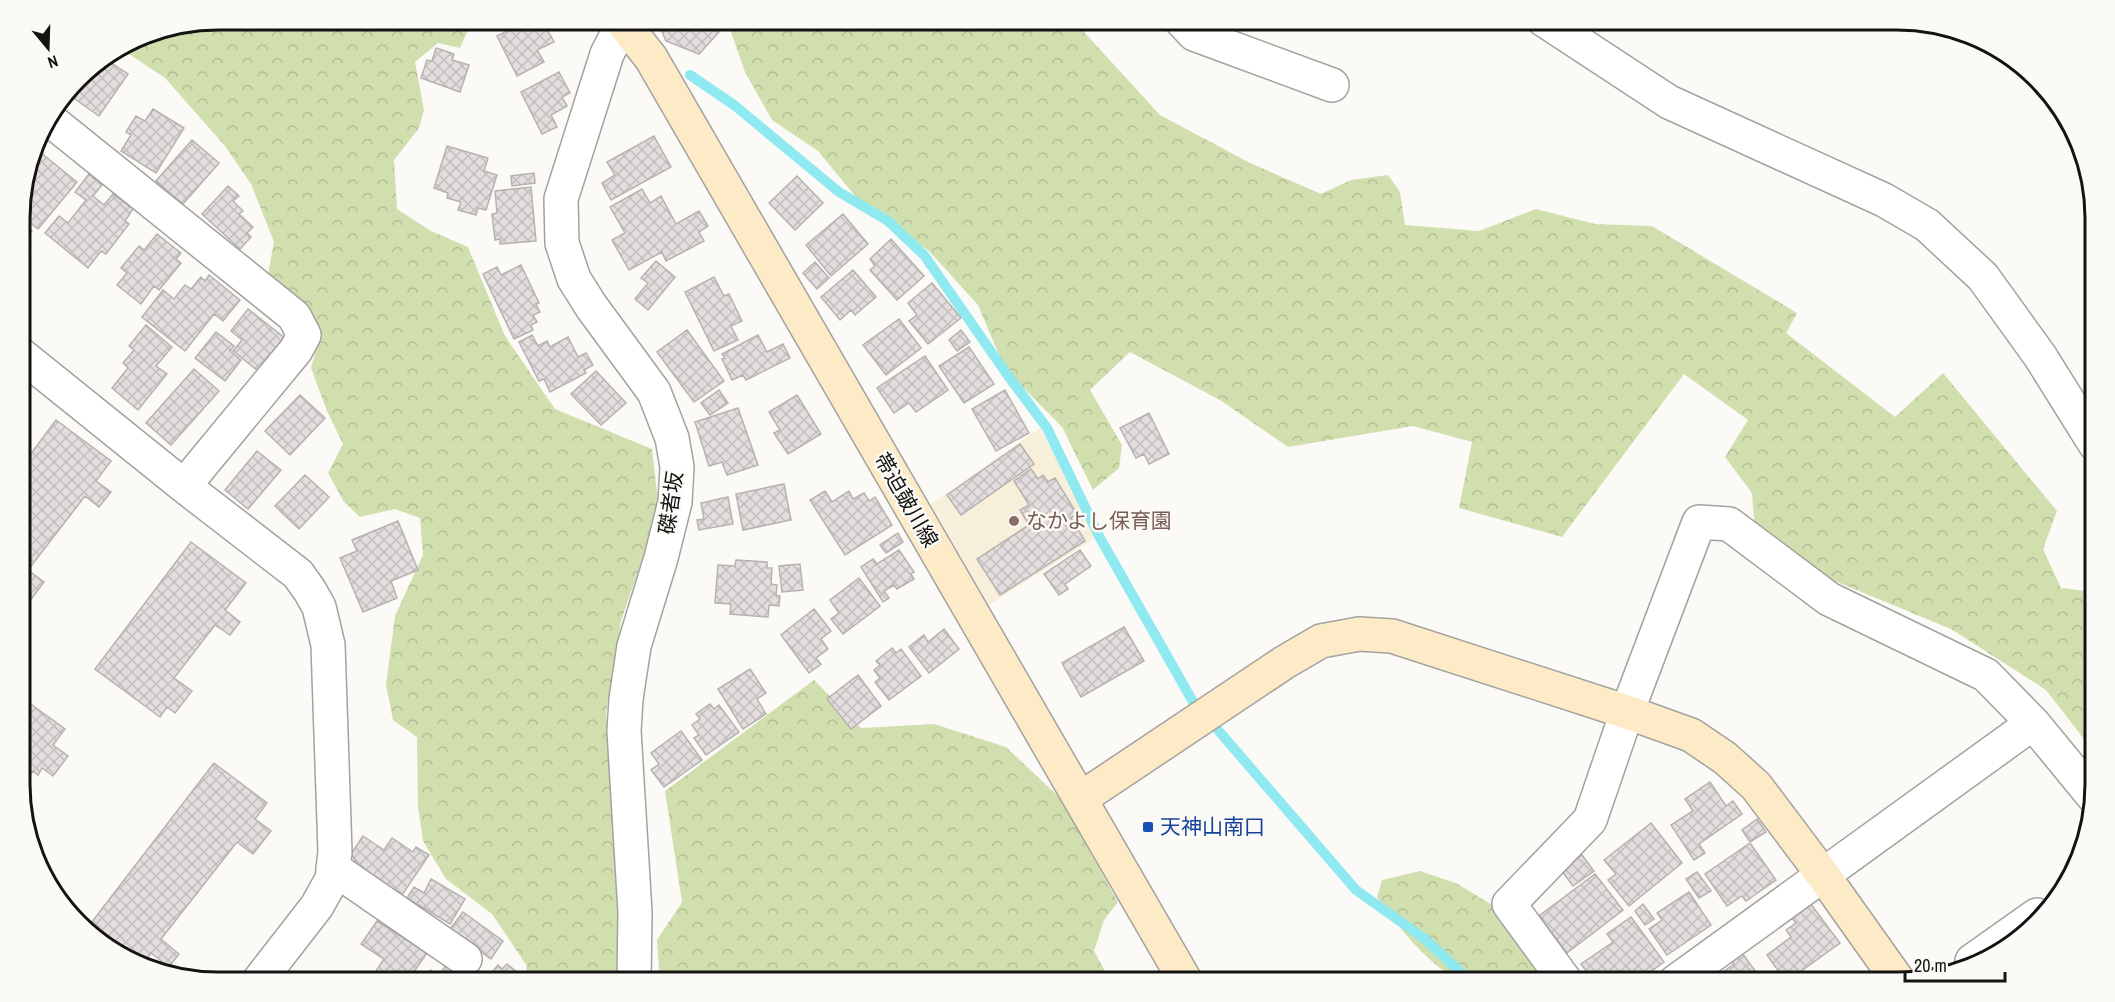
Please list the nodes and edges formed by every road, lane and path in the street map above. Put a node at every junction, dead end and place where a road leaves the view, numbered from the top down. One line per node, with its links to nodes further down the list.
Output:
1 (618, 30): 18 (street, 磔者坂)
2 (629, 30): 13 (street, 帯迫皷川線)
3 (1190, 30): 5 (street)
4 (1559, 30): 8 (street)
5 (1332, 85)
6 (55, 124): 9 (street)
7 (30, 362): 9 (street)
8 (2085, 428)
9 (184, 486): 14 (street)
10 (1628, 712): 11 (street); 13 (street); 15 (street); 20 (street)
11 (2033, 723): 12 (street); 15 (street)
12 (2085, 786)
13 (1080, 800): 19 (street, 帯迫皷川線)
14 (333, 868): 16 (street); 17 (street)
15 (1823, 875): 21 (street); 22 (street)
16 (465, 959)
17 (266, 972)
18 (634, 972)
19 (1180, 972)
20 (1559, 972)
21 (1689, 972)
22 (1892, 972)

